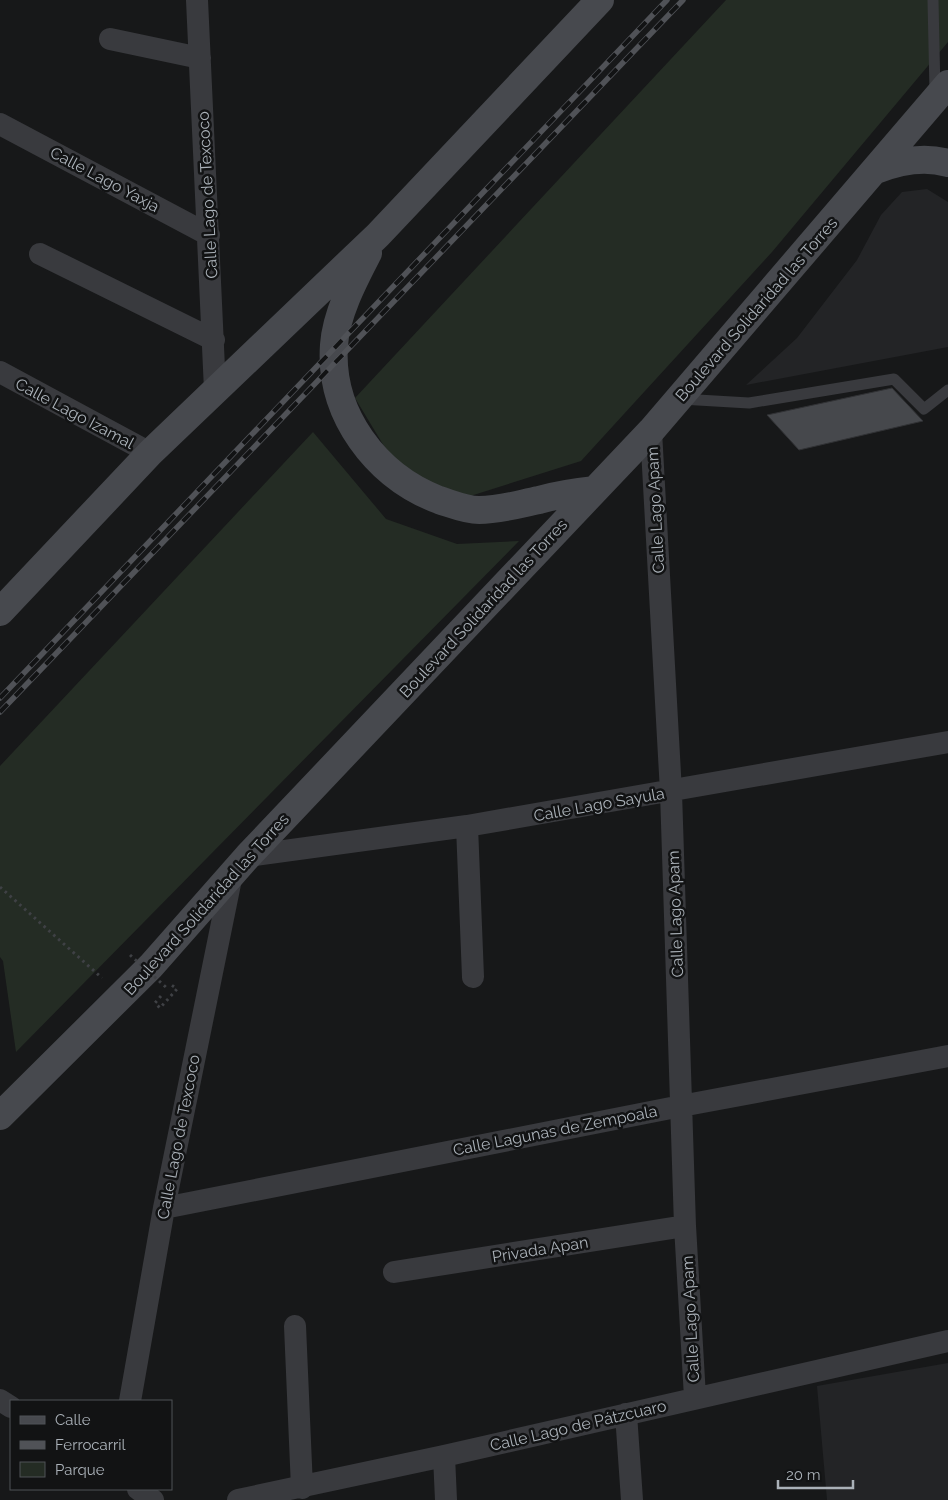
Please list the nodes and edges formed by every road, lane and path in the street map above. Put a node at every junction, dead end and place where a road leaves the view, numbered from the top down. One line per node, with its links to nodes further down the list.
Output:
1 (198, 0): 5 (street, Calle Lago de Texcoco)
2 (600, 0): 11 (main road)
3 (933, 0): 6 (lane)
4 (110, 39): 5 (street)
5 (200, 58): 10 (street, Calle Lago de Texcoco)
6 (941, 91): 9 (main road, Boulevard Solidaridad las Torres)
7 (0, 124): 10 (street, Calle Lago Yaxja)
8 (948, 163): 9 (main road)
9 (876, 170): 17 (main road, Boulevard Solidaridad las Torres)
10 (209, 234): 13 (street, Calle Lago de Texcoco)
11 (378, 235): 15 (main road); 20 (main road)
12 (40, 254): 13 (street)
13 (214, 340): 15 (street, Calle Lago de Texcoco)
14 (0, 372): 19 (street, Calle Lago Izamal)
15 (215, 390): 19 (main road)
16 (948, 390): 17 (lane)
17 (678, 399): 18 (main road, Boulevard Solidaridad las Torres)
18 (651, 431): 20 (main road, Boulevard Solidaridad las Torres); 23 (street, Calle Lago Apam)
19 (150, 454): 21 (main road)
20 (595, 490): 25 (main road, Boulevard Solidaridad las Torres)
21 (0, 612)
22 (948, 742): 23 (street, Calle Lago Sayula)
23 (671, 792): 24 (street, Calle Lago Sayula); 32 (street, Calle Lago Apam)
24 (467, 826): 25 (street, Calle Lago Sayula); 28 (street)
25 (240, 865): 33 (main road, Boulevard Solidaridad las Torres); 34 (street, Calle Lago de Texcoco)
26 (0, 887): 29 (path)
27 (130, 955): 30 (path, bridge)
28 (473, 978)
29 (106, 982)
30 (177, 989)
31 (948, 1056): 32 (street, Calle Lagunas de Zempoala)
32 (681, 1106): 34 (street, Calle Lagunas de Zempoala); 35 (street, Calle Lago Apam)
33 (0, 1116)
34 (164, 1208): 40 (street, Calle Lago de Texcoco)
35 (685, 1226): 36 (street, Privada Apan); 39 (street, Calle Lago Apam)
36 (394, 1272)
37 (296, 1326): 43 (street)
38 (948, 1341): 39 (street, Calle Lago de Pátzcuaro)
39 (695, 1397): 41 (street, Calle Lago de Pátzcuaro)
40 (130, 1400)
41 (626, 1414): 42 (street, Calle Lago de Pátzcuaro); 48 (street)
42 (444, 1456): 43 (street, Calle Lago de Pátzcuaro); 47 (street)
43 (302, 1488): 45 (street, Calle Lago de Pátzcuaro)
44 (139, 1490): 46 (street)
45 (246, 1499)
46 (153, 1500)
47 (446, 1500)
48 (632, 1500)

